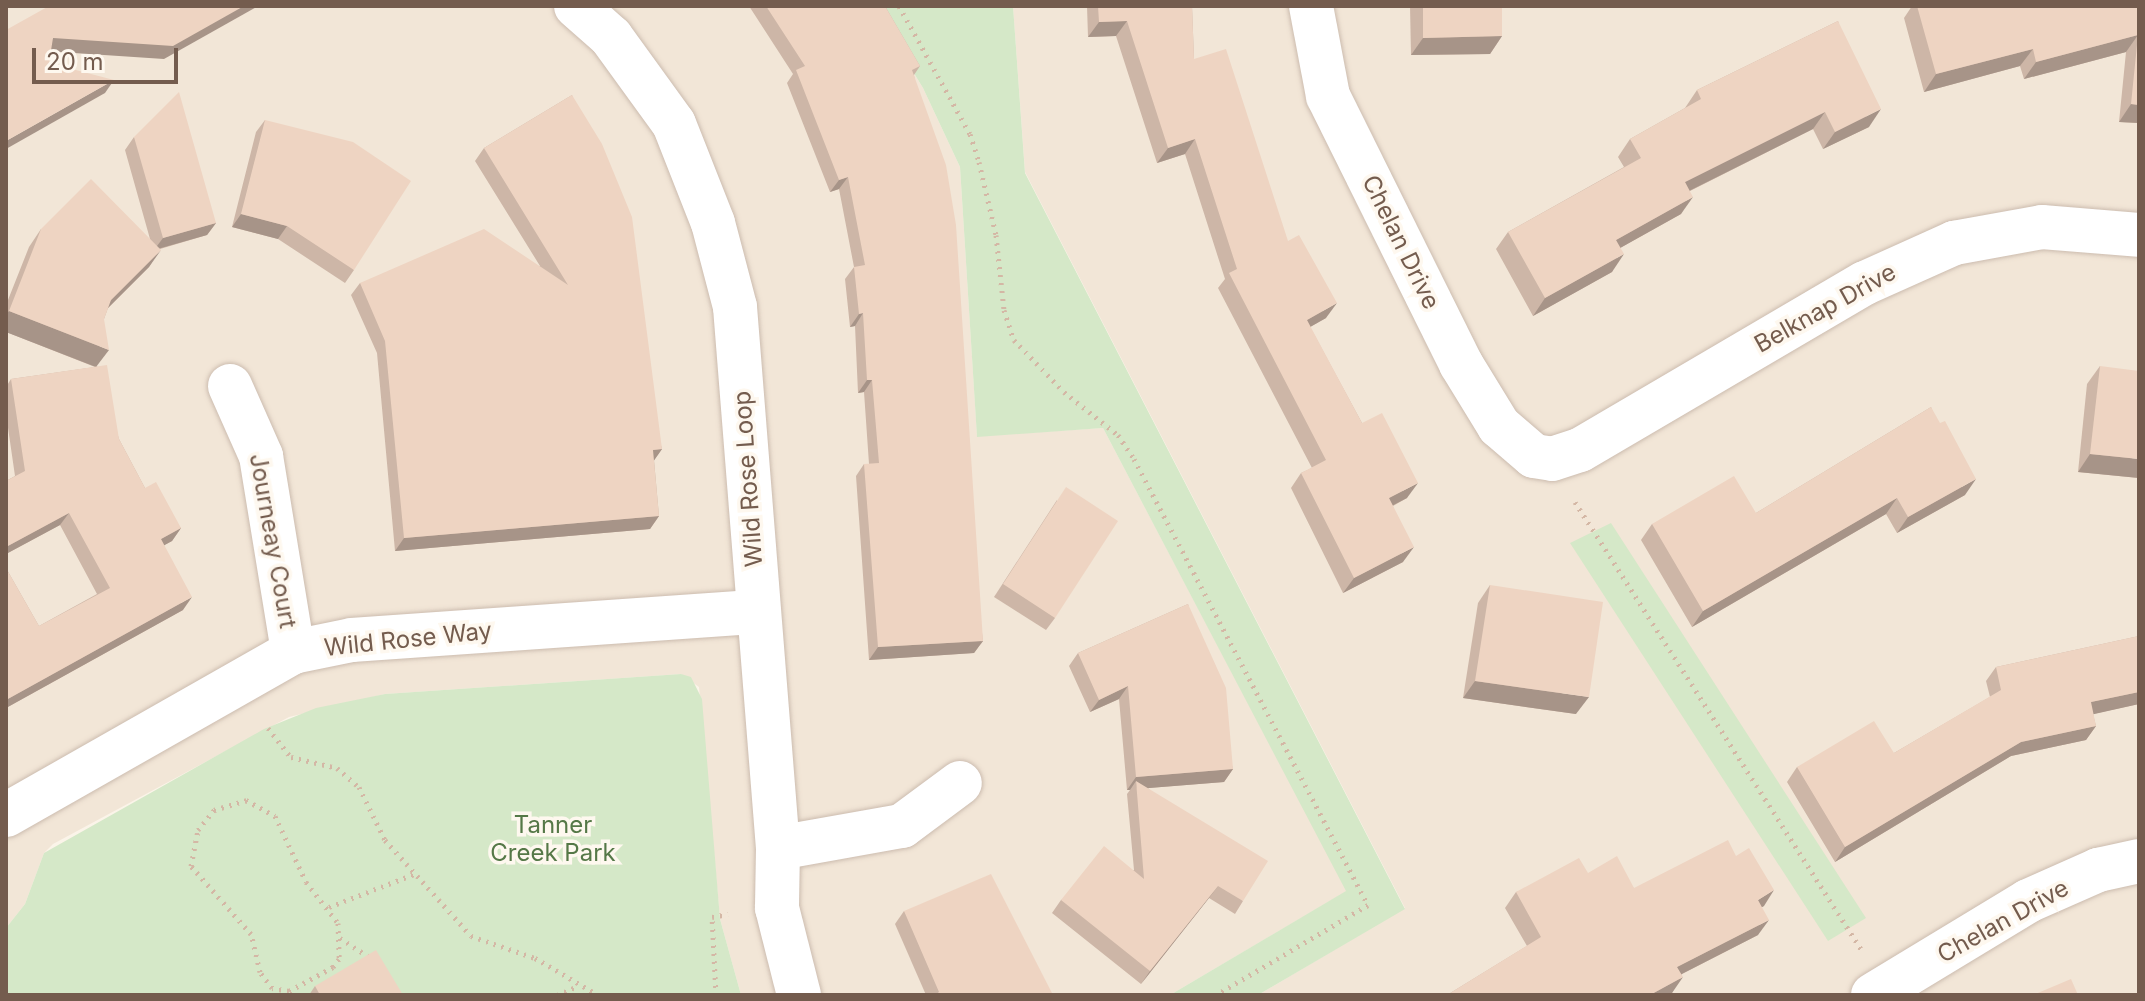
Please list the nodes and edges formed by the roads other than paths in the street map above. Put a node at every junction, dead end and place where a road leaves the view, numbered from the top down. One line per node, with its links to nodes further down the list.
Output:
1 (576, 6): 6 (street, Wild Rose Loop)
2 (1311, 6): 5 (street, Chelan Drive)
3 (2139, 235): 5 (street, Belknap Drive)
4 (230, 386): 7 (street, Journeay Court)
5 (1543, 457)
6 (756, 612): 7 (street, Wild Rose Way); 10 (street, Wild Rose Loop)
7 (293, 652): 9 (street, Wild Rose Way)
8 (960, 783): 10 (street)
9 (6, 815)
10 (778, 848): 13 (street, Wild Rose Loop)
11 (2139, 861): 12 (street, Chelan Drive)
12 (1869, 975)
13 (799, 995)

